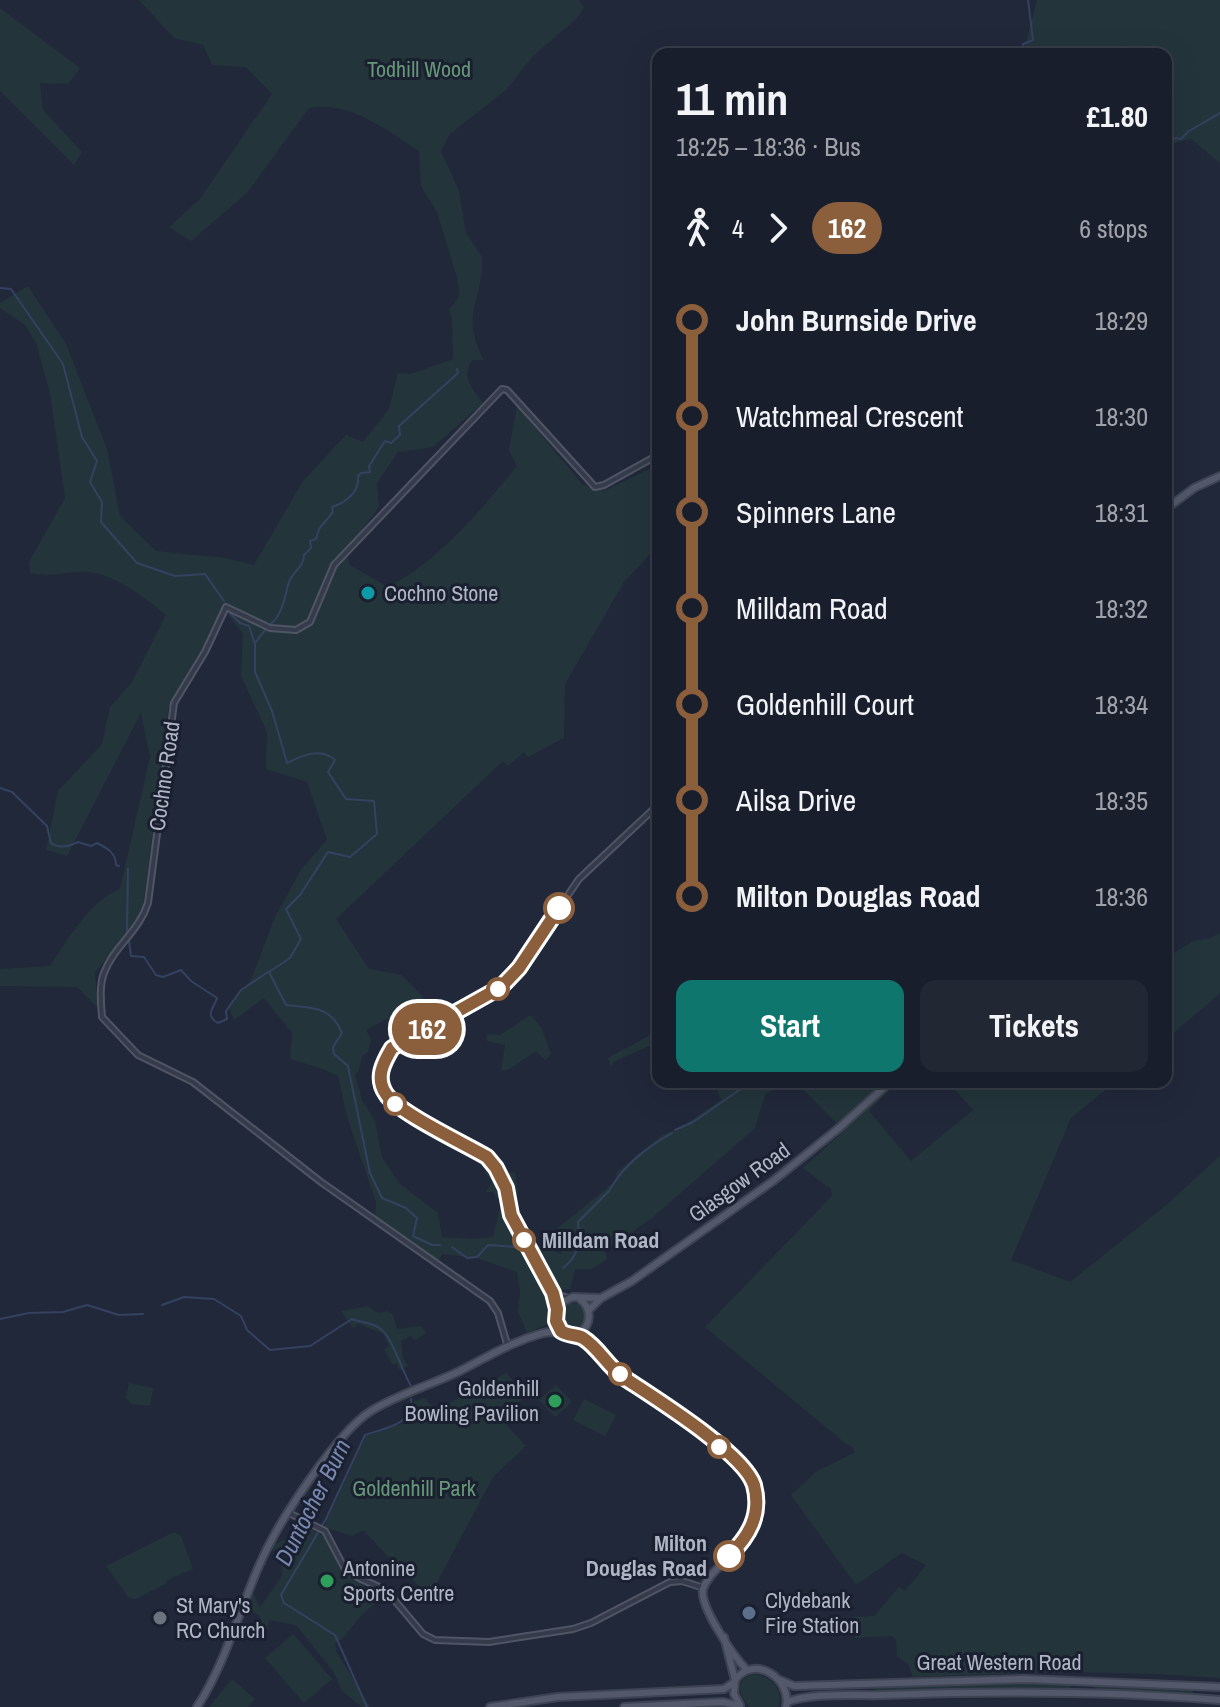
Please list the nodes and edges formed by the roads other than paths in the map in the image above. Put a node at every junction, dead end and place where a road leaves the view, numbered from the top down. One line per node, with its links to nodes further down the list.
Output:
1 (652, 458): 17 (street, Cochno Road)
2 (1220, 476): 3 (main road)
3 (1172, 504)
4 (652, 811): 6 (street)
5 (883, 1088): 8 (main road, Glasgow Road)
6 (553, 1293): 7 (street); 10 (street)
7 (568, 1298): 9 (main road); 10 (main road)
8 (601, 1298): 9 (main road, Glasgow Road); 11 (main road, Glasgow Road)
9 (580, 1299): 11 (main road)
10 (557, 1309): 12 (main road)
11 (589, 1310): 13 (main road)
12 (557, 1324): 14 (main road); 15 (main road)
13 (587, 1325): 16 (main road); 18 (main road)
14 (547, 1332): 15 (main road); 17 (main road)
15 (564, 1334): 16 (main road)
16 (576, 1335): 18 (main road)
17 (507, 1344): 19 (main road)
18 (595, 1349): 20 (main road)
19 (287, 1512): 20 (street); 31 (main road)
20 (704, 1588): 21 (main road)
21 (724, 1637): 22 (main road); 24 (main road)
22 (747, 1670): 23 (main road, Great Western Road); 24 (main road)
23 (780, 1680): 25 (main road, Great Western Road); 29 (main road)
24 (734, 1682): 30 (main road); 32 (main road)
25 (1203, 1686): 26 (main road, Great Western Road); 27 (main road)
26 (1220, 1687)
27 (1203, 1699): 28 (main road, Great Western Road); 29 (main road, Great Western Road)
28 (1220, 1700)
29 (786, 1705)
30 (741, 1706): 33 (main road)
31 (197, 1707)
32 (490, 1707)
33 (624, 1707)

